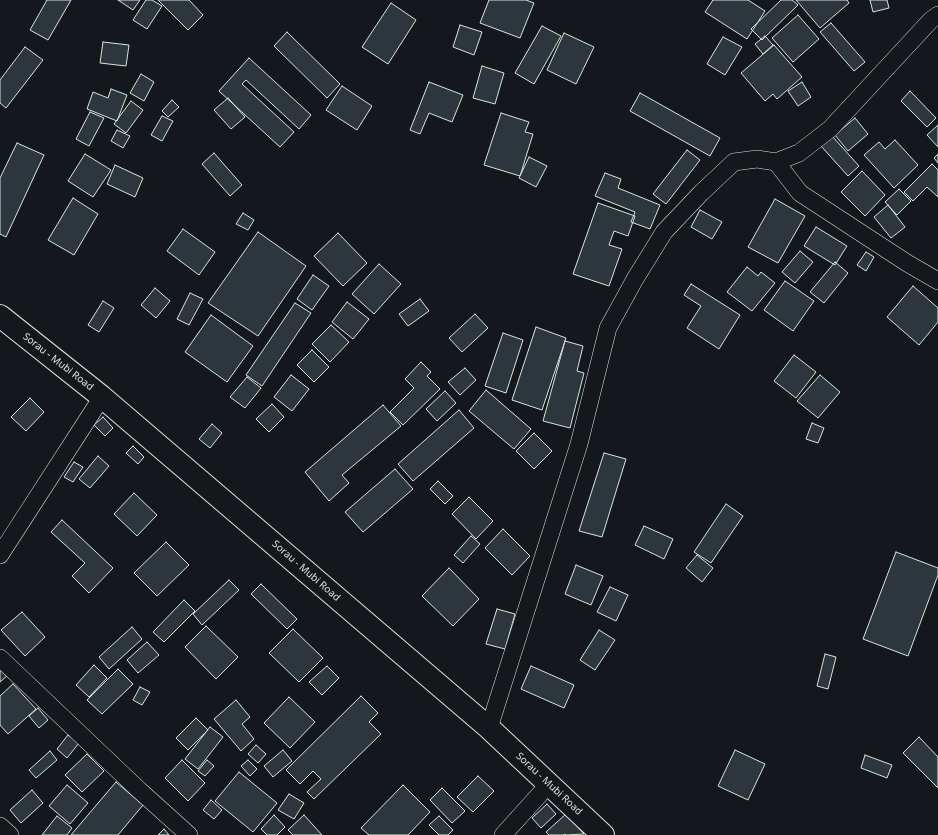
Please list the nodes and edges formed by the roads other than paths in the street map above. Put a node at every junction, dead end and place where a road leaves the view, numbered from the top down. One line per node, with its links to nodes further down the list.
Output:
1 (938, 15): 2 (street)
2 (776, 162): 3 (street); 8 (street)
3 (938, 281)
4 (0, 316): 5 (main road, Sorau - Mubi Road)
5 (102, 397): 6 (street); 8 (main road, Sorau - Mubi Road)
6 (0, 555)
7 (0, 658): 12 (street)
8 (489, 728): 9 (main road, Sorau - Mubi Road)
9 (549, 784): 13 (street); 14 (main road, Sorau - Mubi Road)
10 (0, 826): 11 (street)
11 (10, 835)
12 (189, 835)
13 (503, 835)
14 (603, 835)

